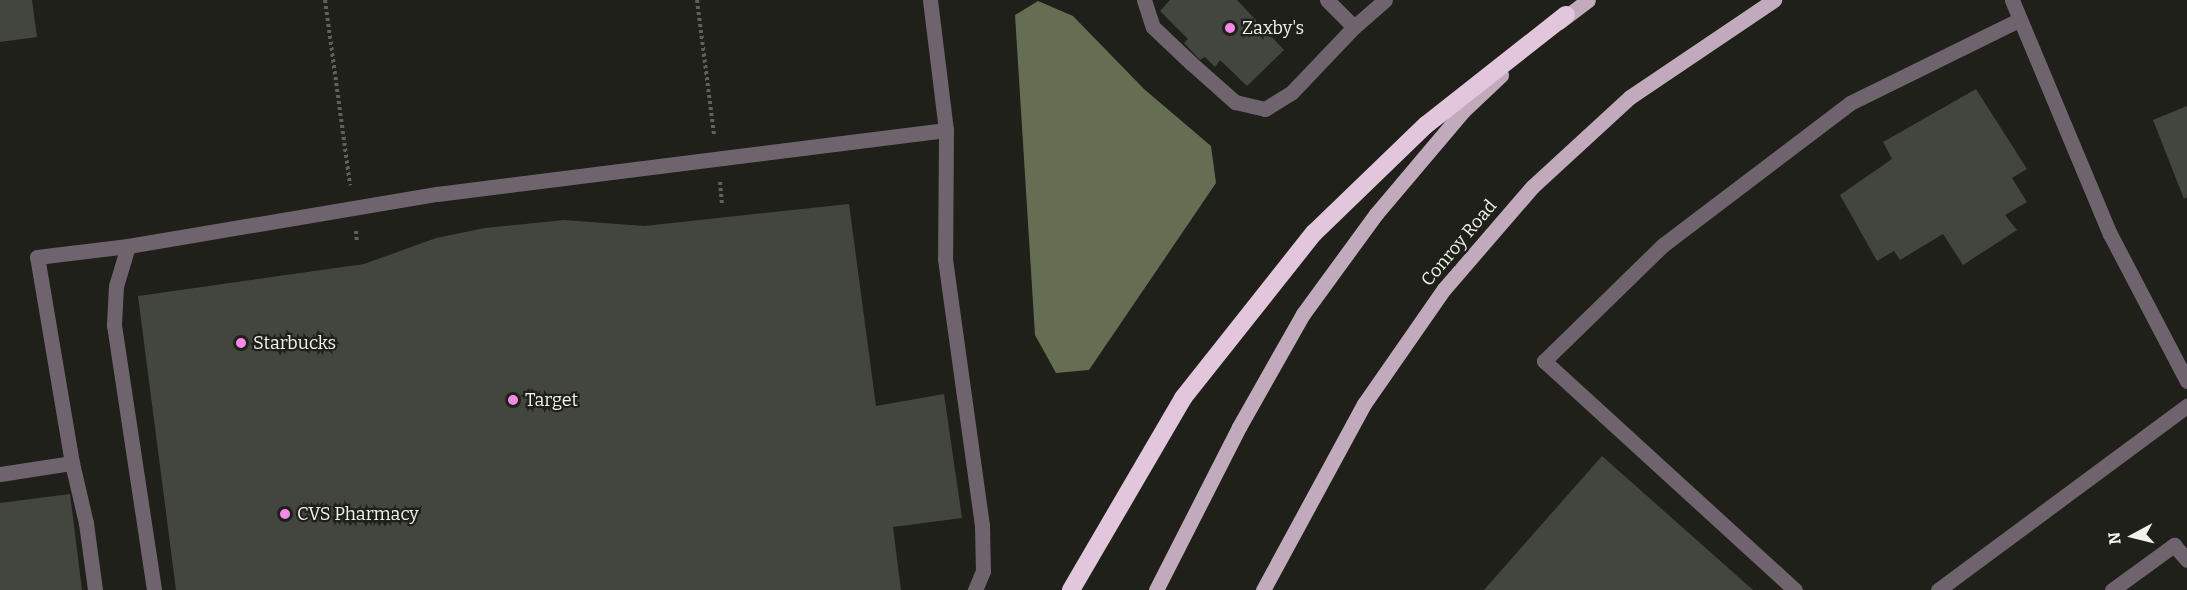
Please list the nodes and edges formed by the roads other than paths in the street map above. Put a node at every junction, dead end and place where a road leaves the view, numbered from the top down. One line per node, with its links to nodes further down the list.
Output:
1 (930, 0): 11 (lane)
2 (1144, 0): 10 (lane)
3 (1327, 0): 10 (lane)
4 (1385, 0): 10 (lane)
5 (1588, 0): 8 (main road)
6 (1774, 0): 23 (main road, Conroy Road)
7 (2012, 0): 9 (lane)
8 (1566, 15): 21 (highway); 22 (main road)
9 (2019, 20): 13 (lane); 24 (lane)
10 (1354, 27)
11 (946, 130): 12 (lane); 20 (lane)
12 (128, 246): 15 (lane); 19 (lane)
13 (2187, 381)
14 (2187, 406): 25 (lane)
15 (72, 463): 16 (lane); 18 (lane)
16 (0, 474)
17 (2187, 560): 26 (lane)
18 (95, 590)
19 (153, 590)
20 (975, 590)
21 (1071, 590)
22 (1156, 590)
23 (1263, 590)
24 (1795, 590)
25 (1938, 590)
26 (2112, 590)

